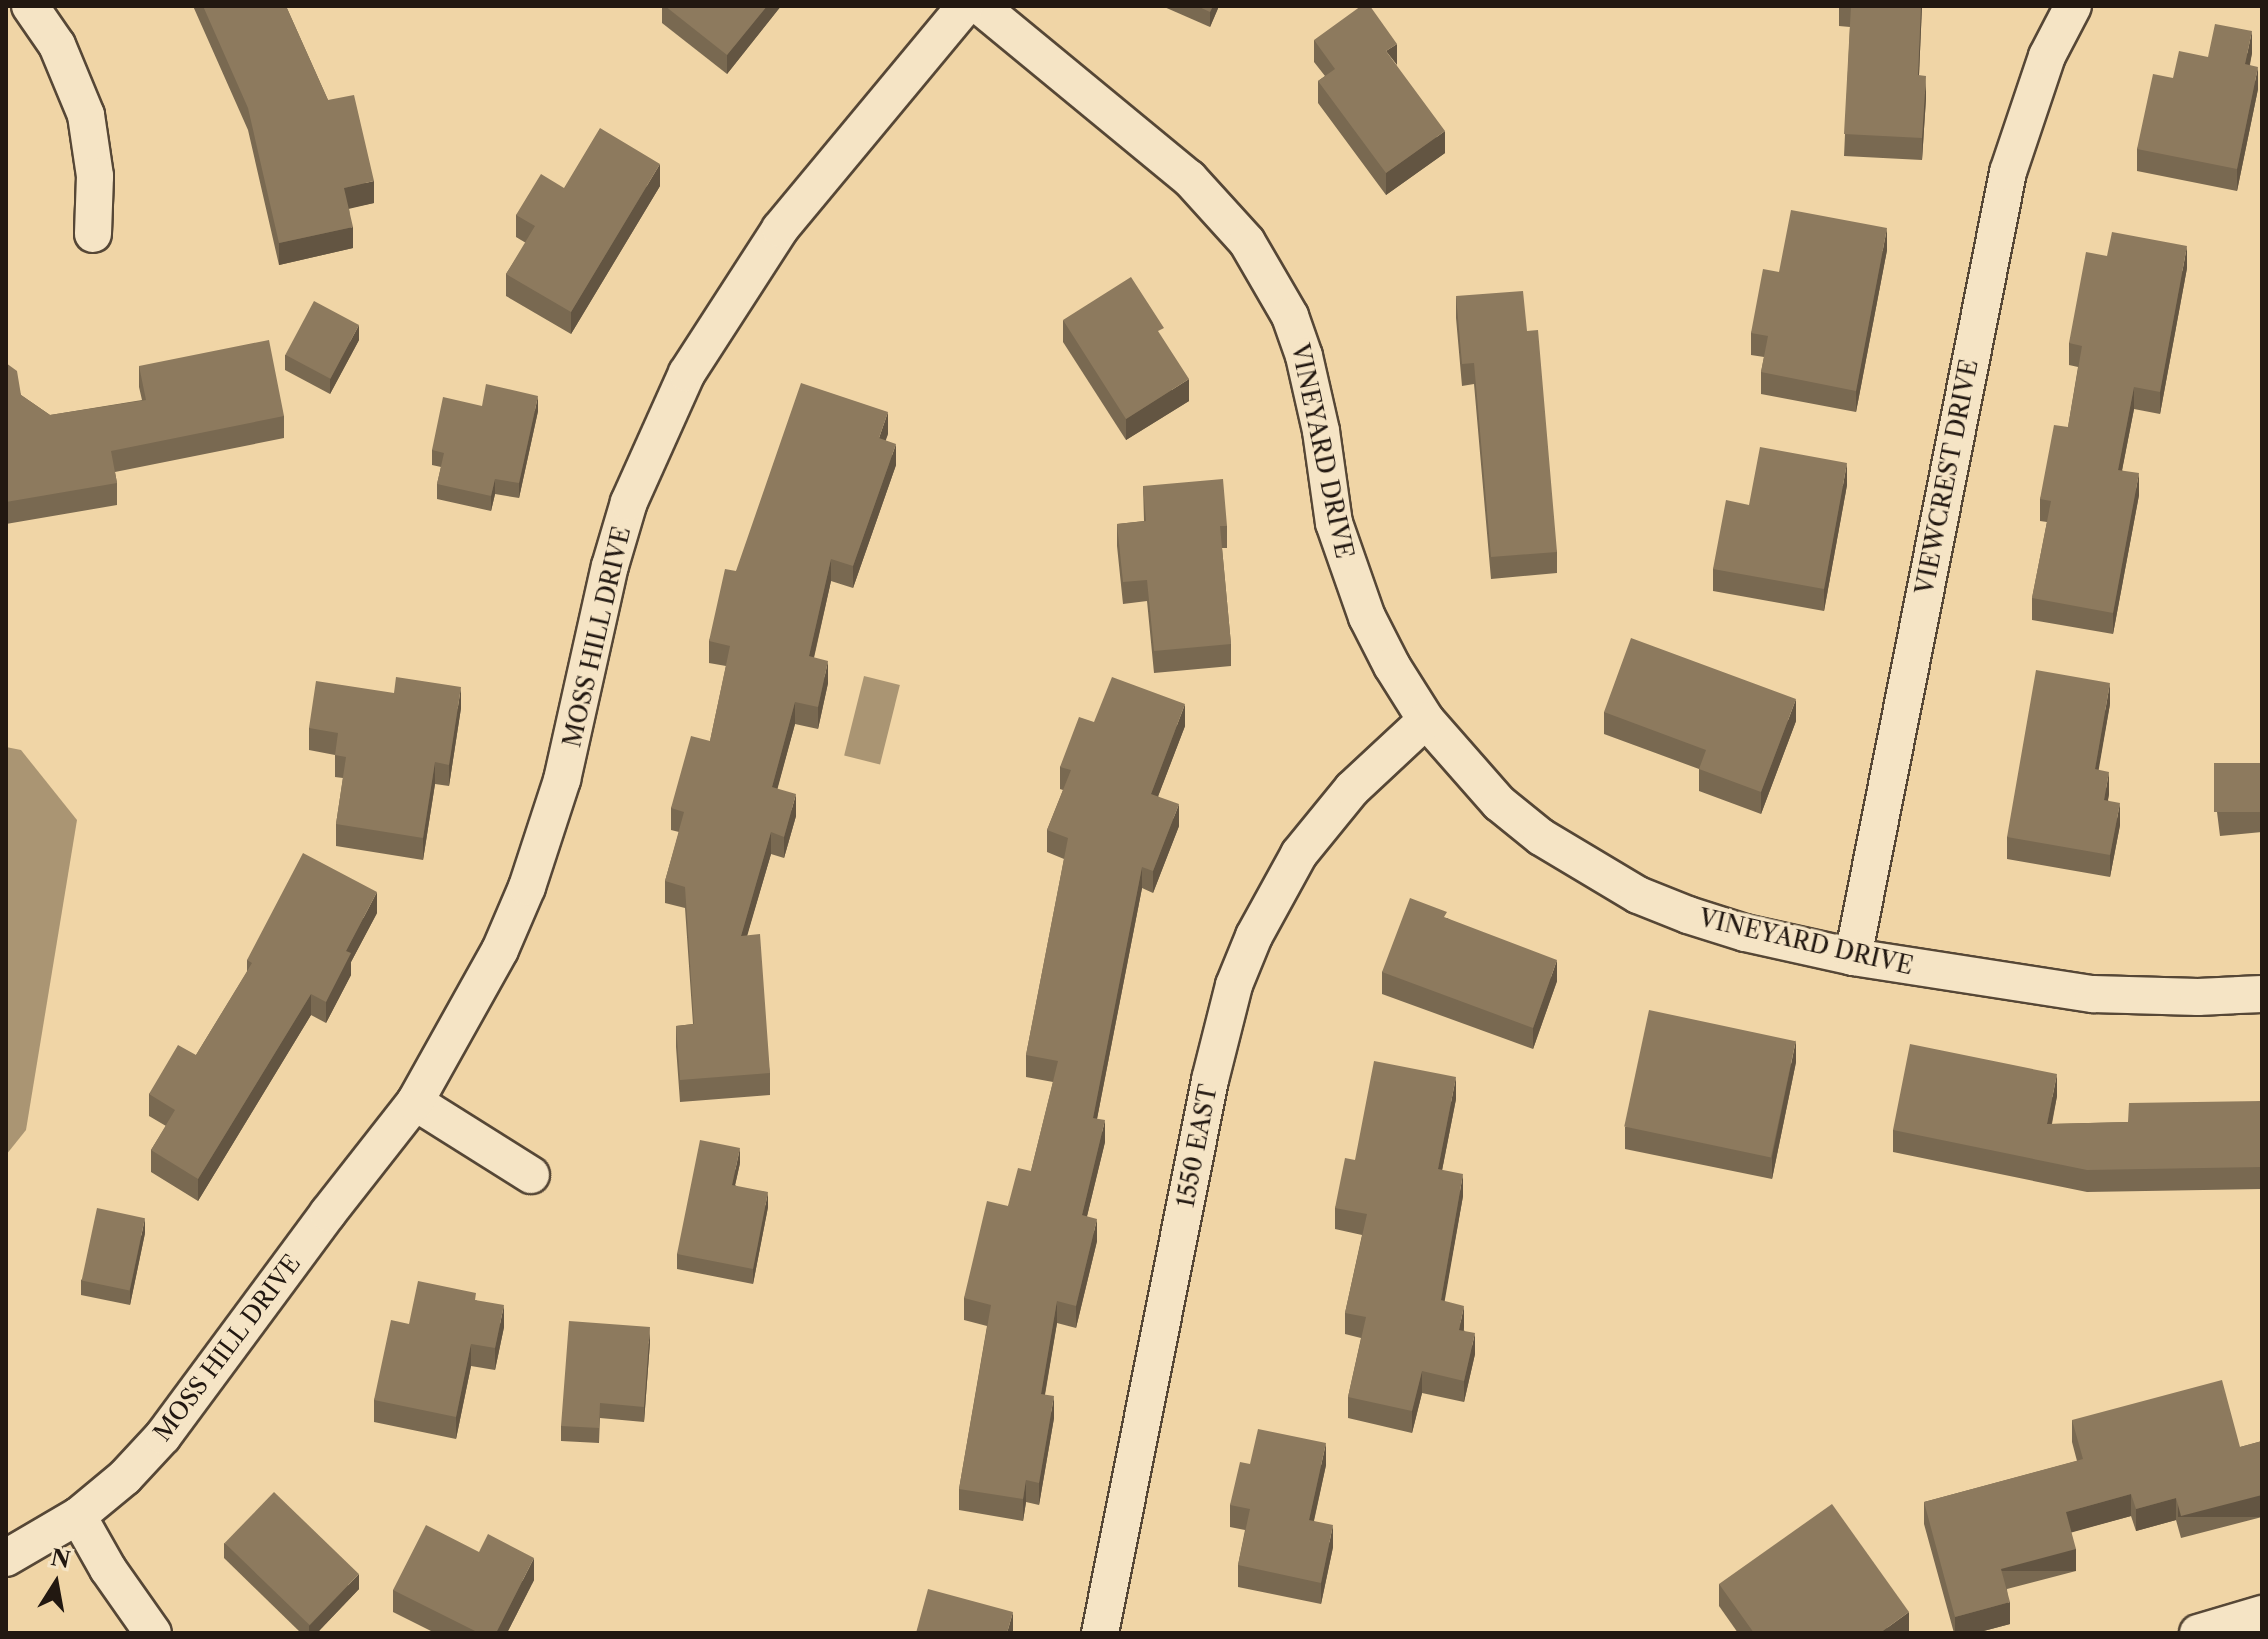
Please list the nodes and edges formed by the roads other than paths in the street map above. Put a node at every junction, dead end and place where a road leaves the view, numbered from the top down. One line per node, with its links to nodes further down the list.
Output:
1 (30, 6): 5 (street)
2 (965, 6): 9 (street, MOSS HILL DRIVE)
3 (980, 6): 6 (street, VINEYARD DRIVE)
4 (2073, 6): 7 (street, VIEWCREST DRIVE)
5 (93, 234)
6 (1426, 720): 7 (street, VINEYARD DRIVE); 15 (street, 1550 EAST)
7 (1853, 957): 8 (street, VINEYARD DRIVE)
8 (2262, 994)
9 (415, 1102): 10 (street); 11 (street, MOSS HILL DRIVE)
10 (531, 1175)
11 (78, 1516): 12 (street, MOSS HILL DRIVE); 14 (street)
12 (6, 1558)
13 (2262, 1614): 16 (street)
14 (153, 1633)
15 (1100, 1633)
16 (2198, 1633)

